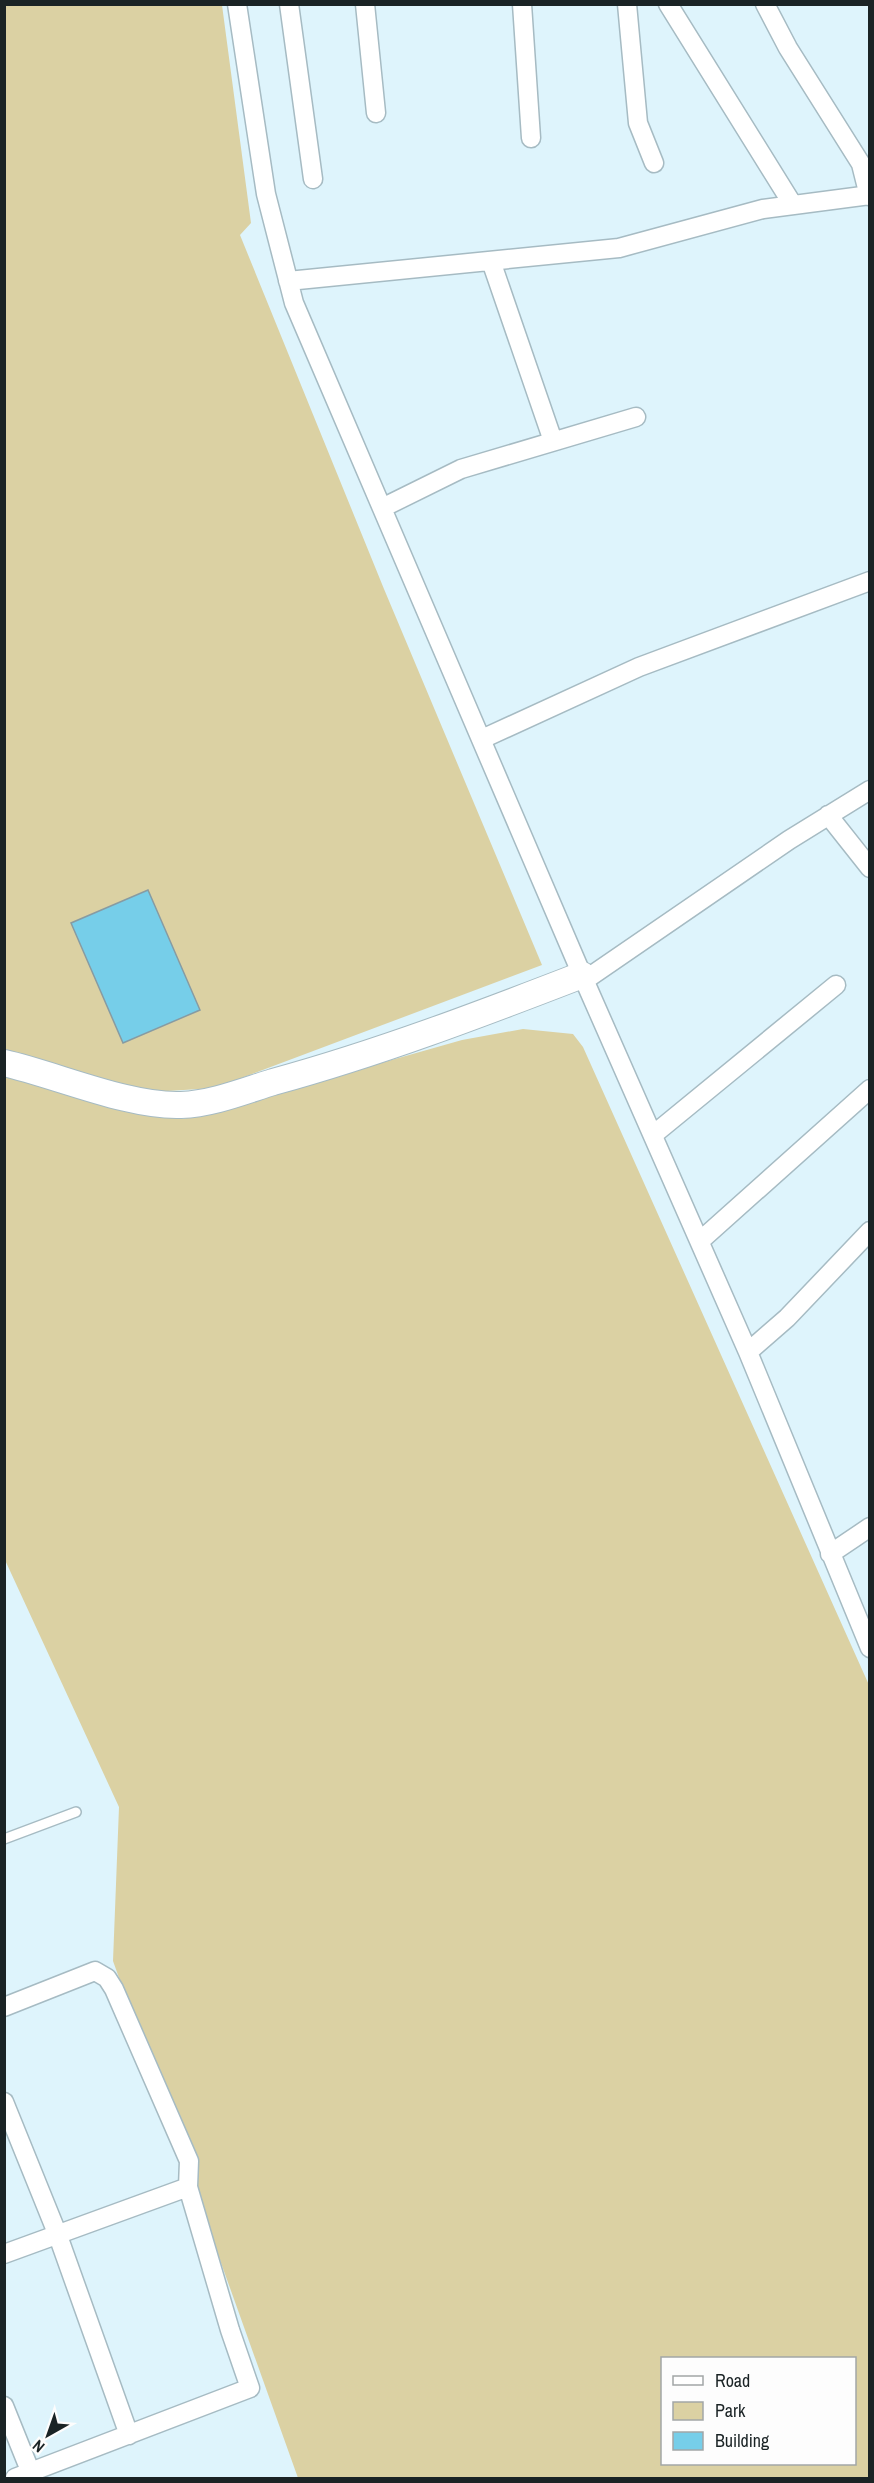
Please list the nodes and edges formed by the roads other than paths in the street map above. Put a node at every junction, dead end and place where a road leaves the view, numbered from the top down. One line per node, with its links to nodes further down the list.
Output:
1 (237, 4): 15 (street)
2 (289, 4): 11 (street)
3 (366, 4): 8 (street)
4 (522, 4): 9 (street)
5 (627, 4): 10 (street)
6 (668, 4): 13 (street)
7 (765, 4): 12 (street)
8 (376, 113)
9 (531, 138)
10 (654, 163)
11 (313, 179)
12 (869, 195): 13 (street)
13 (793, 205): 14 (street)
14 (491, 261): 15 (street); 17 (street)
15 (288, 281): 18 (street)
16 (636, 417): 17 (street)
17 (553, 441): 18 (street)
18 (382, 508): 20 (street)
19 (870, 581): 20 (street)
20 (482, 739): 24 (street)
21 (870, 790): 22 (street)
22 (828, 815): 23 (street); 24 (street)
23 (870, 868)
24 (584, 977): 26 (street); 28 (street)
25 (836, 984): 28 (street)
26 (4, 1063)
27 (870, 1089): 30 (street)
28 (653, 1135): 30 (street)
29 (870, 1231): 31 (street)
30 (699, 1241): 31 (street)
31 (748, 1352): 33 (street)
32 (870, 1527): 33 (street)
33 (830, 1554): 34 (street)
34 (870, 1648)
35 (76, 1812): 36 (lane)
36 (4, 1839)
37 (4, 2007): 39 (street)
38 (4, 2102): 40 (street)
39 (188, 2187): 40 (street); 43 (street)
40 (57, 2233): 41 (street); 43 (street)
41 (4, 2254)
42 (4, 2406): 44 (street)
43 (129, 2435): 44 (street)
44 (27, 2477)

